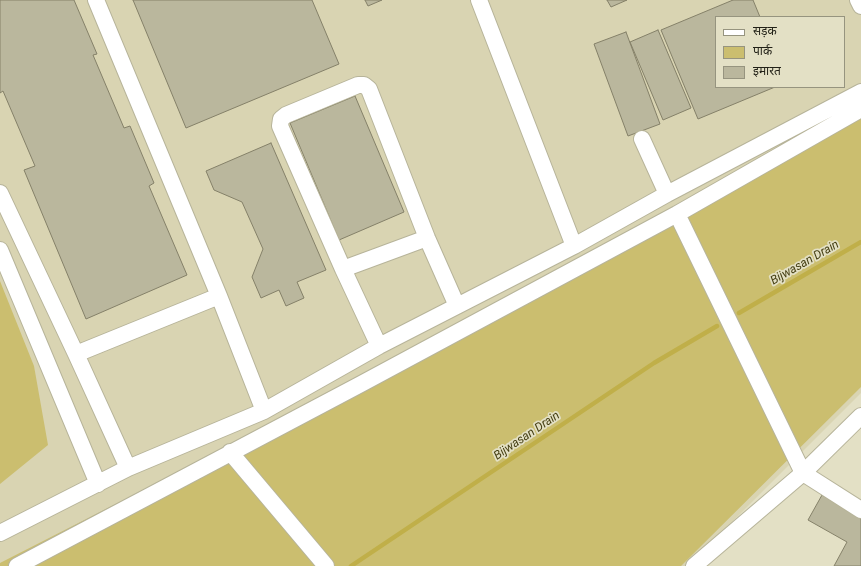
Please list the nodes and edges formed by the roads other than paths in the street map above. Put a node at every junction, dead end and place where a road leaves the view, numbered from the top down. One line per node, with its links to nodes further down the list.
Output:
1 (96, 0): 15 (street)
2 (479, 0): 12 (street)
3 (858, 0): 4 (street)
4 (861, 6)
5 (861, 92): 9 (street)
6 (861, 109): 10 (street)
7 (642, 140): 9 (street)
8 (0, 193): 18 (street)
9 (667, 194): 12 (street)
10 (677, 214): 21 (street); 23 (street)
11 (427, 238): 14 (street); 14 (street); 16 (street)
12 (574, 246): 16 (street)
13 (0, 250): 24 (street)
14 (343, 269): 17 (street)
15 (219, 296): 18 (street); 19 (street)
16 (457, 306): 17 (street)
17 (379, 346): 19 (street)
18 (76, 354): 22 (street)
19 (264, 411): 22 (street)
20 (861, 416): 23 (street)
21 (230, 452): 27 (street); 28 (street)
22 (128, 468): 24 (street)
23 (803, 473): 25 (street); 29 (street)
24 (98, 484): 26 (street)
25 (861, 510)
26 (0, 533)
27 (17, 566)
28 (326, 566)
29 (694, 566)

